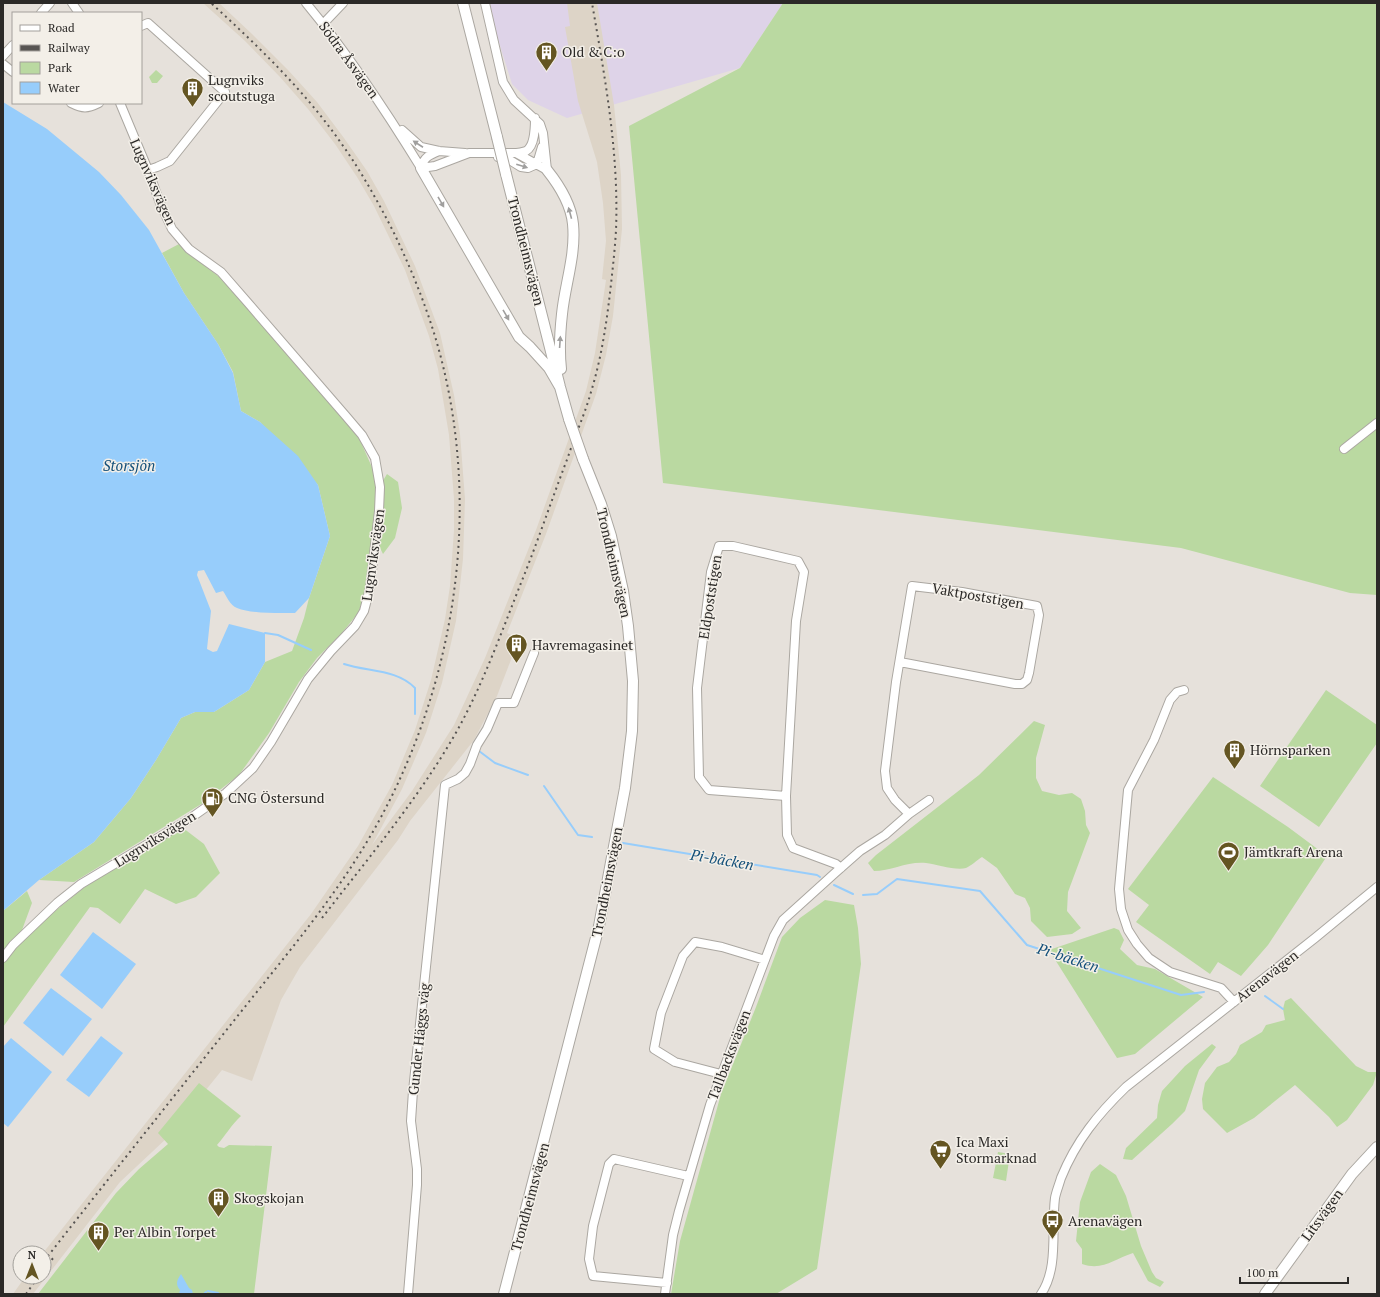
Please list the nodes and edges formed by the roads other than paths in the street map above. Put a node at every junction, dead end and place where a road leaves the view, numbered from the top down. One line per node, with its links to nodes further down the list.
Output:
1 (50, 3): 7 (street)
2 (72, 3): 8 (street)
3 (306, 3): 9 (street, Södra Åsvägen)
4 (343, 3): 9 (street)
5 (463, 3): 29 (main road, Trondheimsvägen, bridge)
6 (485, 3): 19 (street)
7 (42, 12)
8 (77, 12)
9 (323, 24): 18 (street, Södra Åsvägen)
10 (142, 26): 27 (street)
11 (12, 46): 12 (street)
12 (3, 56)
13 (3, 64): 14 (street)
14 (12, 71)
15 (73, 104): 16 (street)
16 (97, 104)
17 (120, 104): 27 (street, Lugnviksvägen)
18 (390, 118): 21 (street, Södra Åsvägen, one-way to 18); 26 (street, Södra Åsvägen)
19 (535, 118): 20 (street); 23 (street)
20 (544, 142): 25 (street); 28 (street)
21 (439, 151): 22 (street, Södra Åsvägen); 26 (street)
22 (469, 153): 24 (street, Södra Åsvägen); 26 (street)
23 (516, 153): 24 (street); 25 (street)
24 (486, 154): 25 (street, one-way to 25)
25 (537, 164): 28 (street)
26 (421, 168): 29 (main road, one-way to 29)
27 (148, 170): 40 (street, Lugnviksvägen)
28 (547, 170): 29 (main road, one-way to 28)
29 (561, 391): 49 (main road, Trondheimsvägen, bridge)
30 (1377, 423): 31 (street)
31 (1344, 449)
32 (534, 653): 48 (street, Gunder Häggs väg)
33 (900, 662): 33 (street, Vaktpoststigen); 37 (street, Vaktpoststigen)
34 (1184, 690): 42 (street)
35 (786, 796): 35 (street, Eldpoststigen); 38 (street, Eldpoststigen)
36 (929, 800): 37 (street, Tallbacksvägen)
37 (908, 814): 38 (street, Tallbacksvägen)
38 (838, 866): 41 (street, Tallbacksvägen)
39 (1377, 887): 42 (street, Arenavägen)
40 (3, 958)
41 (765, 960): 43 (street, Tallbacksvägen); 43 (street)
42 (1234, 1002): 47 (street, Arenavägen)
43 (721, 1074): 45 (street, Tallbacksvägen)
44 (1377, 1147): 52 (main road, Litsvägen)
45 (688, 1176): 46 (street, Tallbacksvägen); 46 (street)
46 (667, 1283): 50 (street, Tallbacksvägen)
47 (1043, 1291): 51 (street, Arenavägen)
48 (408, 1294)
49 (504, 1294)
50 (665, 1294)
51 (1053, 1294)
52 (1265, 1294)

